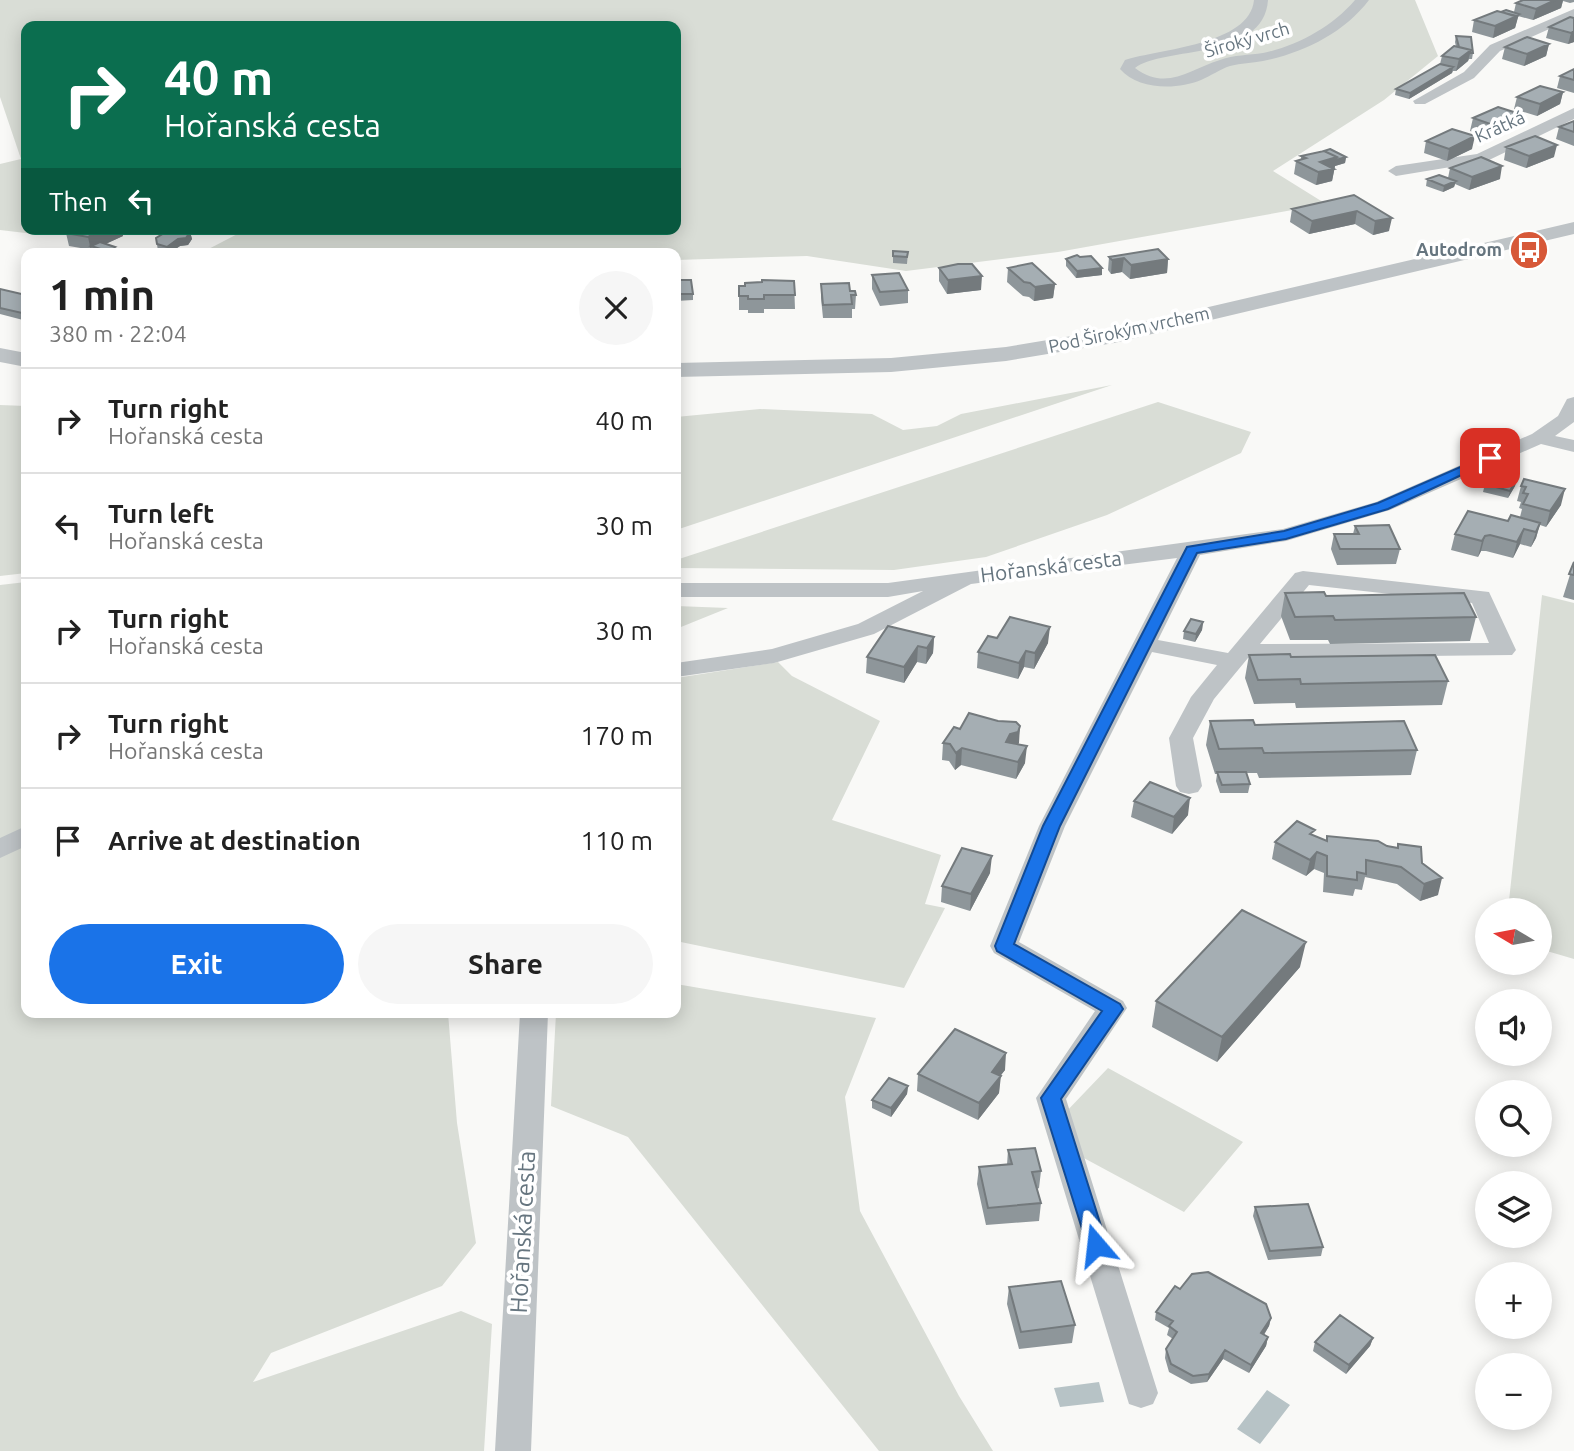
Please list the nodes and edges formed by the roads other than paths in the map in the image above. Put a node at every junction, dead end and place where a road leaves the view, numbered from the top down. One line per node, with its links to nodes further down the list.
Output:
1 (1261, 0): 2 (street, Široký vrch)
2 (1362, 0)
3 (1574, 13): 4 (street)
4 (1420, 101)
5 (1574, 113): 6 (street, Krátká)
6 (1396, 171)
7 (1574, 228): 10 (street, Pod Širokým vrchem)
8 (0, 355): 9 (street)
9 (21, 359)
10 (681, 370)
11 (1574, 404): 12 (street, Hořanská cesta)
12 (1539, 438): 13 (street); 14 (street, Hořanská cesta)
13 (1574, 446)
14 (1192, 550): 15 (street, Hořanská cesta); 17 (street)
15 (966, 578): 16 (street); 19 (street, Hořanská cesta)
16 (681, 590)
17 (1145, 643): 18 (street); 24 (street)
18 (1238, 656): 18 (street); 20 (street)
19 (681, 669)
20 (1189, 786)
21 (21, 838): 22 (street)
22 (0, 849)
23 (534, 1018): 25 (street, Hořanská cesta)
24 (1141, 1393)
25 (513, 1451)

